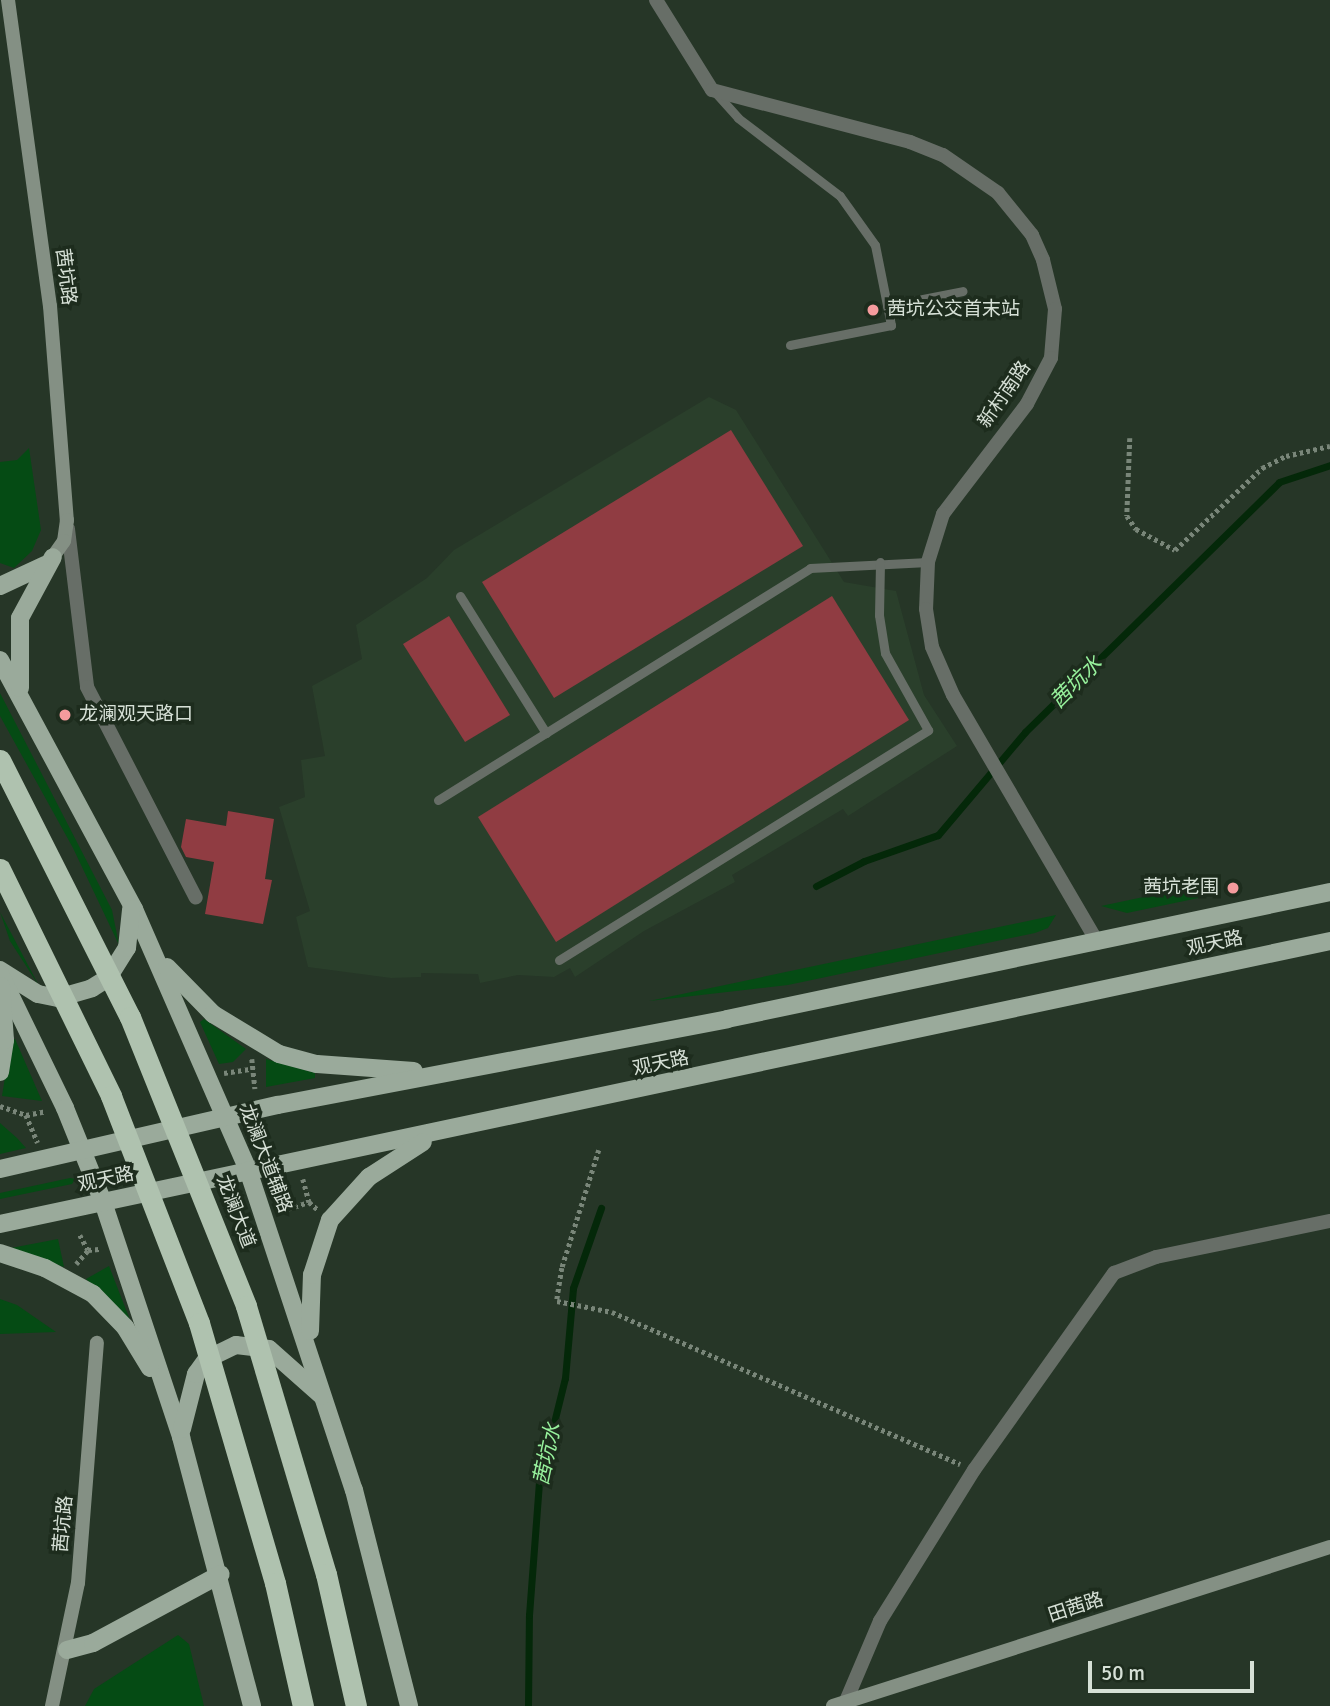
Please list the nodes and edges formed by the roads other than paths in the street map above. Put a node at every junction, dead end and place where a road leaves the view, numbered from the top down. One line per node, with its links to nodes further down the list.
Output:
1 (8, 0): 7 (street, 茜坑路)
2 (656, 0): 3 (street)
3 (712, 90): 5 (lane); 10 (street, 新村南路)
4 (964, 291): 5 (lane)
5 (887, 306): 6 (lane)
6 (790, 345)
7 (67, 520): 8 (street, 茜坑路); 20 (street)
8 (53, 557): 11 (main road); 14 (main road)
9 (880, 562): 10 (lane); 15 (lane); 25 (lane)
10 (928, 562): 23 (street, 新村南路)
11 (0, 586)
12 (460, 596): 15 (lane)
13 (0, 660): 14 (main road, 龙澜大道辅路)
14 (28, 709): 21 (main road, 龙澜大道辅路)
15 (546, 733): 17 (lane)
16 (0, 760): 50 (highway, 龙澜大道, bridge)
17 (438, 800)
18 (0, 869): 49 (highway, bridge)
19 (1330, 892): 23 (main road, 观天路)
20 (196, 898)
21 (129, 900): 24 (main road, 龙澜大道辅路); 26 (main road)
22 (1330, 941): 30 (main road, 观天路)
23 (1098, 943): 27 (main road, 观天路)
24 (150, 944): 27 (main road); 29 (main road, 龙澜大道辅路)
25 (559, 960)
26 (0, 973): 28 (main road); 31 (main road)
27 (464, 1070): 29 (main road, 观天路)
28 (0, 1072)
29 (226, 1117): 31 (main road, 观天路); 33 (main road, 龙澜大道辅路)
30 (460, 1128): 33 (main road, 观天路); 39 (main road)
31 (84, 1150): 32 (main road, 观天路); 34 (main road)
32 (0, 1169)
33 (248, 1170): 34 (main road, 观天路); 39 (main road, 龙澜大道辅路)
34 (103, 1202): 36 (main road, 观天路); 41 (main road)
35 (1330, 1221): 46 (street)
36 (0, 1224)
37 (0, 1253): 41 (main road)
38 (97, 1343): 45 (street, 茜坑路)
39 (315, 1362): 40 (main road, 龙澜大道辅路)
40 (327, 1401): 42 (main road); 51 (main road, 龙澜大道辅路)
41 (175, 1418): 42 (main road)
42 (181, 1437): 44 (main road)
43 (1330, 1547): 46 (street, 田茜路)
44 (221, 1574): 45 (main road); 48 (main road)
45 (68, 1650): 47 (street, 茜坑路)
46 (840, 1703)
47 (52, 1706)
48 (252, 1706)
49 (303, 1706)
50 (356, 1706)
51 (409, 1706)

